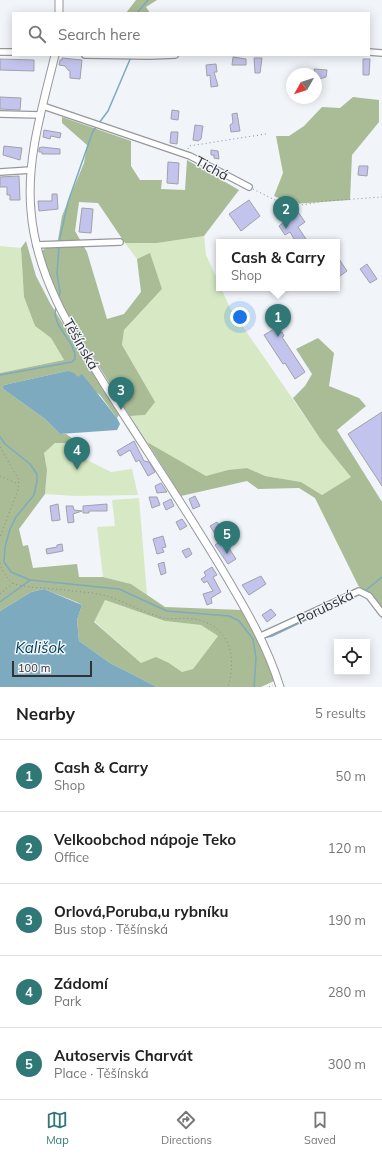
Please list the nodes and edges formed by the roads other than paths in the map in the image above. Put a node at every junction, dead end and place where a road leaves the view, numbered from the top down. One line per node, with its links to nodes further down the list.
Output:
1 (59, 0): 2 (main road)
2 (59, 12)
3 (0, 52): 4 (street)
4 (12, 52)
5 (370, 52): 6 (street)
6 (382, 53)
7 (55, 56): 8 (main road, Těšínská)
8 (43, 106): 10 (main road, Těšínská); 13 (street, Tichá)
9 (0, 114): 10 (street)
10 (41, 115): 11 (main road, Těšínská)
11 (31, 170): 12 (street); 15 (main road, Těšínská)
12 (0, 172)
13 (249, 187)
14 (120, 242): 15 (street)
15 (36, 245): 17 (main road, Těšínská)
16 (382, 612): 17 (street, Porubská)
17 (262, 640): 18 (main road, Těšínská)
18 (280, 687)

